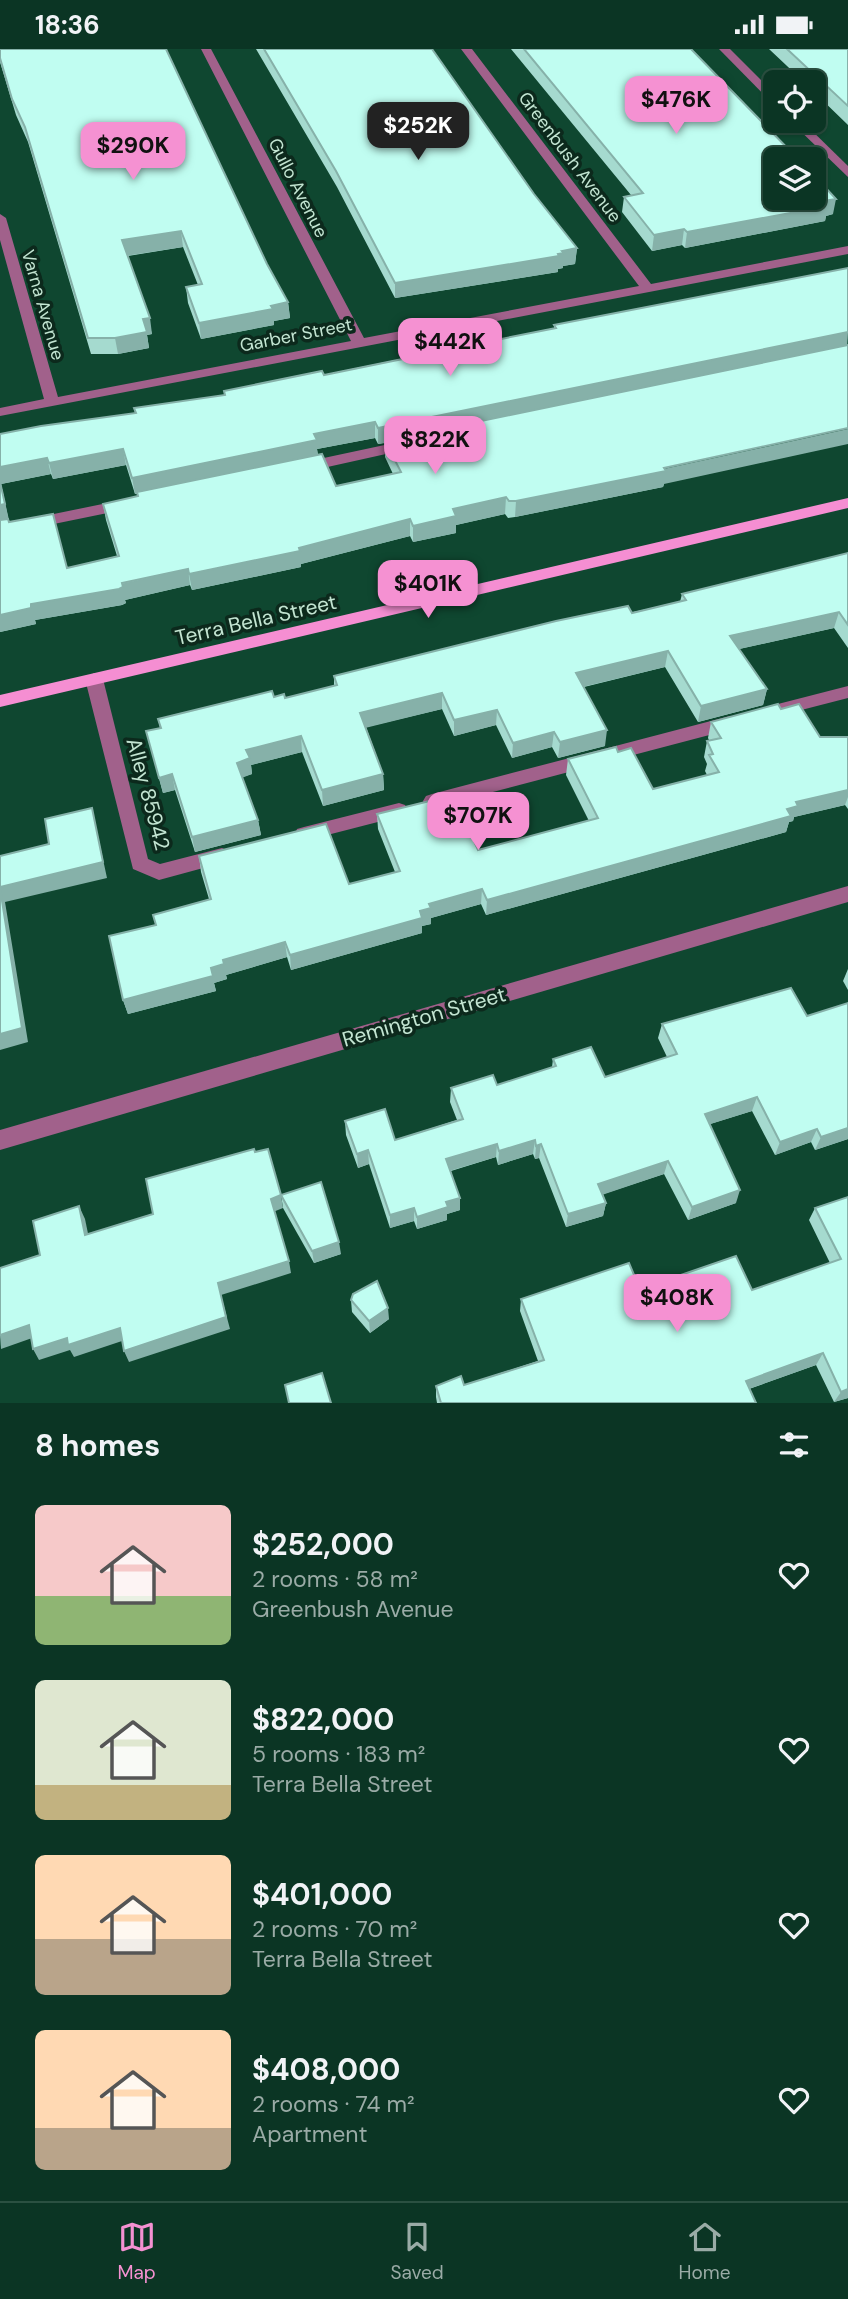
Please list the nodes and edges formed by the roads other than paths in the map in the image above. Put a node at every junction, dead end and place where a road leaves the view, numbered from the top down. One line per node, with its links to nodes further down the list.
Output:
1 (206, 49): 10 (street, Gullo Avenue)
2 (466, 49): 9 (street, Greenbush Avenue)
3 (724, 49): 4 (street)
4 (763, 88)
5 (808, 133): 6 (street)
6 (848, 173)
7 (0, 218): 11 (street, Varna Avenue)
8 (848, 250): 9 (street, Garber Street)
9 (647, 287): 10 (street, Garber Street)
10 (359, 342): 11 (street, Garber Street)
11 (52, 402): 12 (street, Garber Street)
12 (0, 412)
13 (424, 442): 14 (street)
14 (287, 470)
15 (137, 502): 17 (street)
16 (848, 503): 18 (main road, Terra Bella Street)
17 (0, 530)
18 (94, 679): 20 (main road, Terra Bella Street); 22 (street, Alley 85942)
19 (848, 692): 21 (street)
20 (0, 701)
21 (281, 840)
22 (240, 851)
23 (848, 894): 24 (street, Remington Street)
24 (0, 1140)

